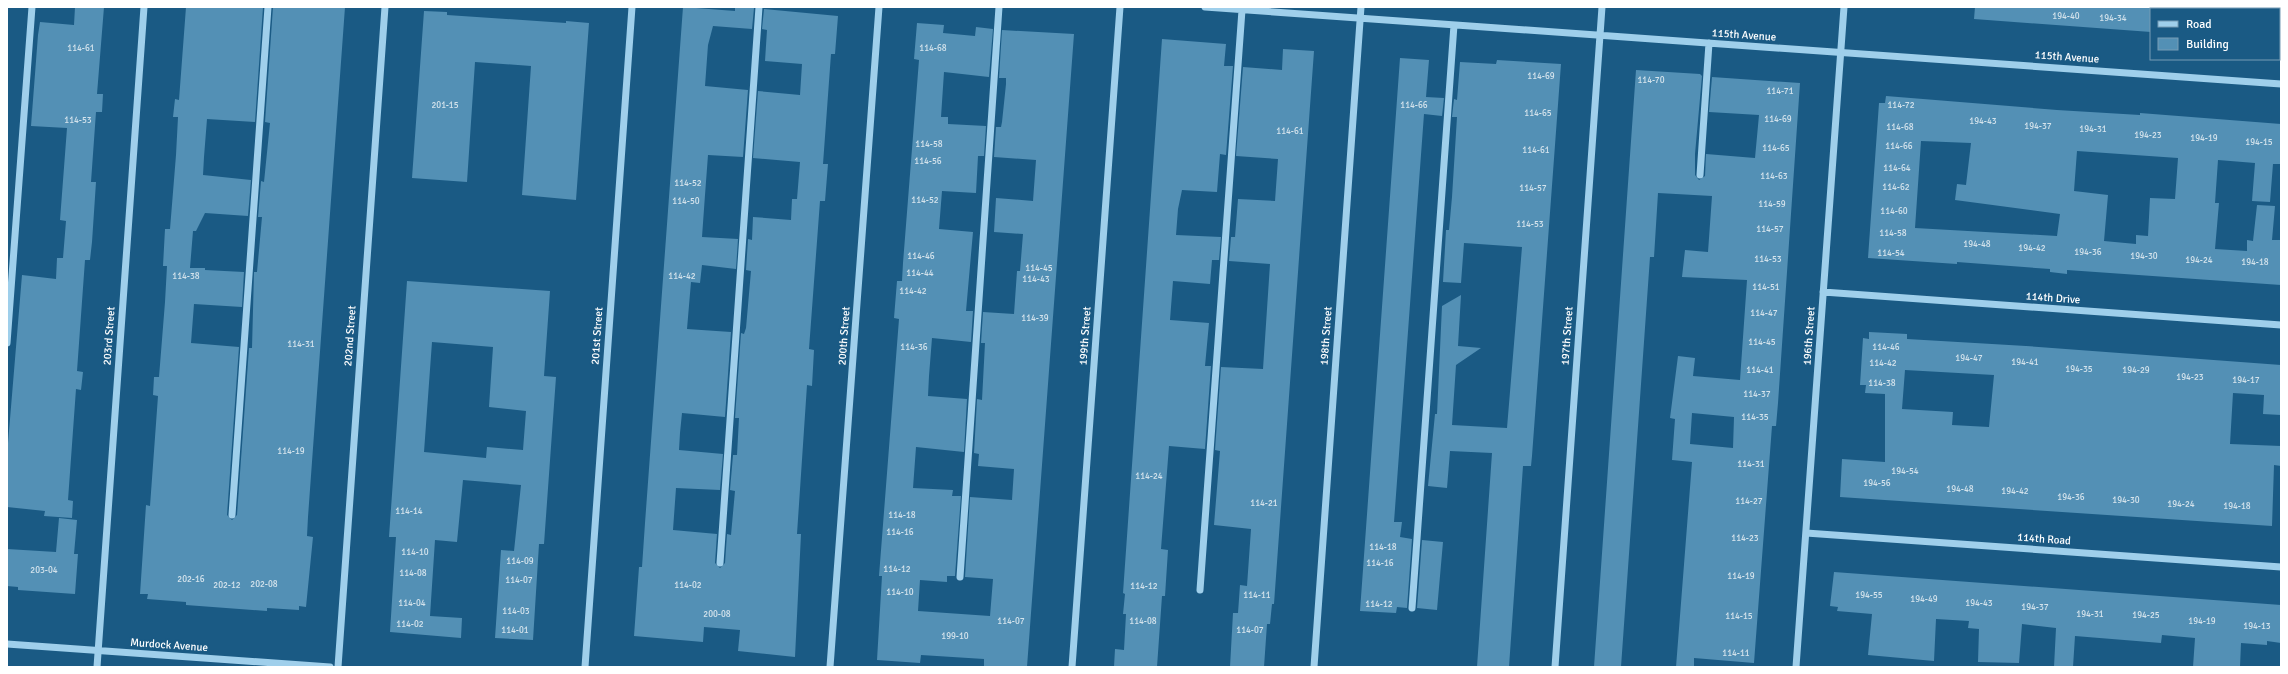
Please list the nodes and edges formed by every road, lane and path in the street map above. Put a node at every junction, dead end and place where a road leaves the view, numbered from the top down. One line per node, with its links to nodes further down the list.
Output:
1 (32, 7): 24 (street)
2 (144, 7): 33 (street, 203rd Street)
3 (268, 7): 25 (street)
4 (385, 7): 36 (street, 202nd Street)
5 (632, 7): 37 (street, 201st Street)
6 (759, 7): 27 (street)
7 (879, 7): 38 (street, 200th Street)
8 (999, 7): 29 (street)
9 (1120, 7): 39 (street, 199th Street)
10 (1205, 7): 14 (street, 115th Avenue)
11 (1361, 7): 15 (street, 198th Street)
12 (1602, 7): 17 (street, 197th Street)
13 (1844, 7): 19 (street, 196th Street)
14 (1242, 10): 15 (street, 115th Avenue); 30 (street)
15 (1360, 18): 16 (street, 115th Avenue); 40 (street, 198th Street)
16 (1454, 25): 17 (street, 115th Avenue); 31 (street)
17 (1600, 35): 18 (street, 115th Avenue); 41 (street, 197th Street)
18 (1709, 43): 19 (street, 115th Avenue); 21 (street)
19 (1841, 52): 20 (street, 115th Avenue); 22 (street, 196th Street)
20 (2281, 84)
21 (1700, 175)
22 (1823, 292): 23 (street, 114th Drive); 26 (street, 196th Street)
23 (2281, 325)
24 (7, 343)
25 (232, 515)
26 (1806, 533): 28 (street, 114th Road); 42 (street, 196th Street)
27 (720, 563)
28 (2281, 567)
29 (960, 577)
30 (1200, 590)
31 (1412, 608)
32 (7, 644): 33 (street, Murdock Avenue)
33 (98, 651): 34 (street, 203rd Street); 35 (street, Murdock Avenue)
34 (97, 667)
35 (330, 667)
36 (338, 667)
37 (585, 667)
38 (830, 667)
39 (1072, 667)
40 (1314, 667)
41 (1555, 667)
42 (1796, 667)

